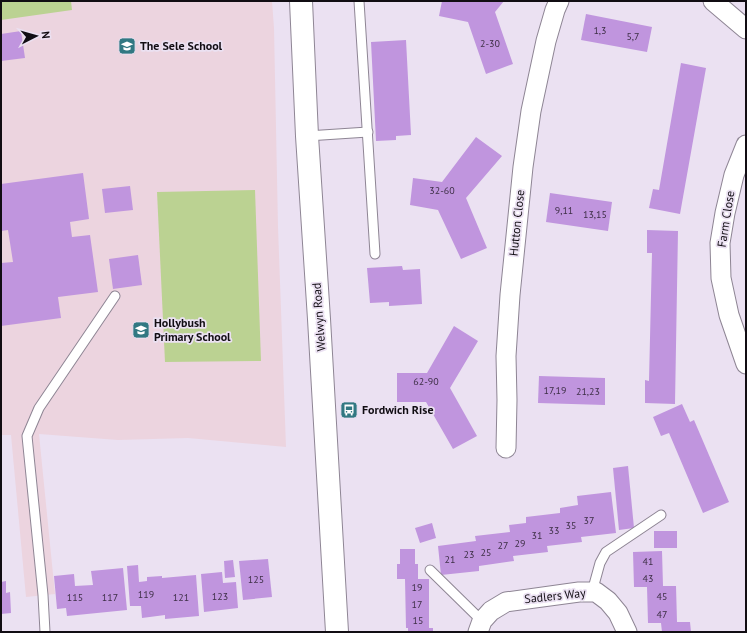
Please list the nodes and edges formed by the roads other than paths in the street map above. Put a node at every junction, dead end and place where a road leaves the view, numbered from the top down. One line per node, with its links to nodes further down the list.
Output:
1 (301, 1): 7 (main road, Welwyn Road)
2 (359, 1): 6 (lane)
3 (559, 1): 12 (street, Hutton Close)
4 (713, 1): 5 (street)
5 (746, 28)
6 (368, 132): 7 (lane); 9 (lane)
7 (307, 136): 18 (main road, Welwyn Road)
8 (746, 145): 11 (street, Farm Close)
9 (375, 254)
10 (115, 296): 17 (lane)
11 (746, 364)
12 (506, 448)
13 (661, 515): 15 (lane)
14 (430, 570): 16 (lane)
15 (592, 592): 16 (street, Sadlers Way); 19 (street, Sadlers Way)
16 (480, 627)
17 (45, 632)
18 (337, 632)
19 (627, 632)

